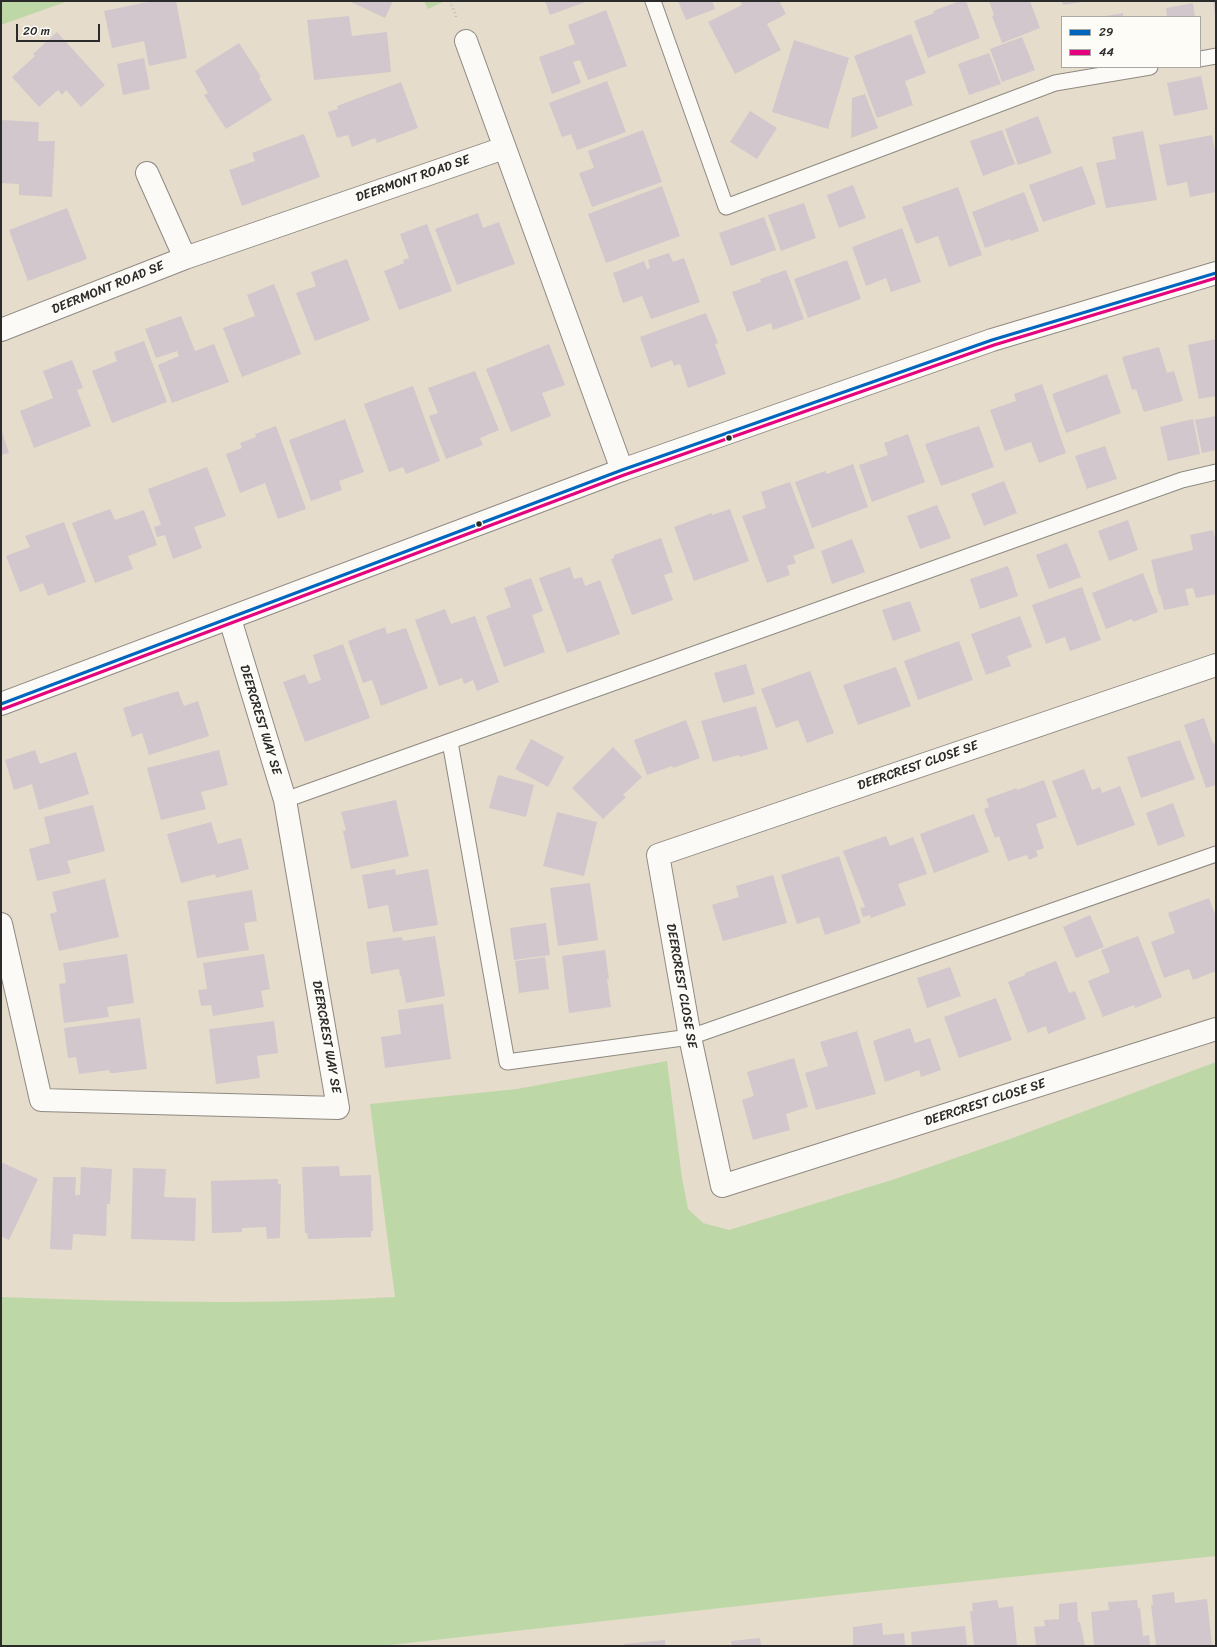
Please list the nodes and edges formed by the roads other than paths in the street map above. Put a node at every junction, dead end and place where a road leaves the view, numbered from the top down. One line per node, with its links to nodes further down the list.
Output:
1 (653, 1): 5 (lane)
2 (466, 41): 6 (street)
3 (1216, 56): 4 (lane)
4 (1201, 58)
5 (1144, 68)
6 (504, 148): 8 (street, DEERMONT ROAD SE); 11 (street)
7 (147, 173): 8 (street)
8 (185, 258): 10 (street, DEERMONT ROAD SE)
9 (1216, 273): 11 (street)
10 (1, 330)
11 (622, 470): 13 (street)
12 (1216, 472): 16 (lane)
13 (230, 619): 15 (street); 17 (street, DEERCREST WAY SE)
14 (1216, 665): 21 (street, DEERCREST CLOSE SE)
15 (1, 704)
16 (450, 742): 17 (lane); 21 (lane)
17 (285, 800): 19 (street, DEERCREST WAY SE)
18 (1216, 854): 21 (lane)
19 (1, 924)
20 (1216, 1029): 21 (street, DEERCREST CLOSE SE)
21 (690, 1037)

